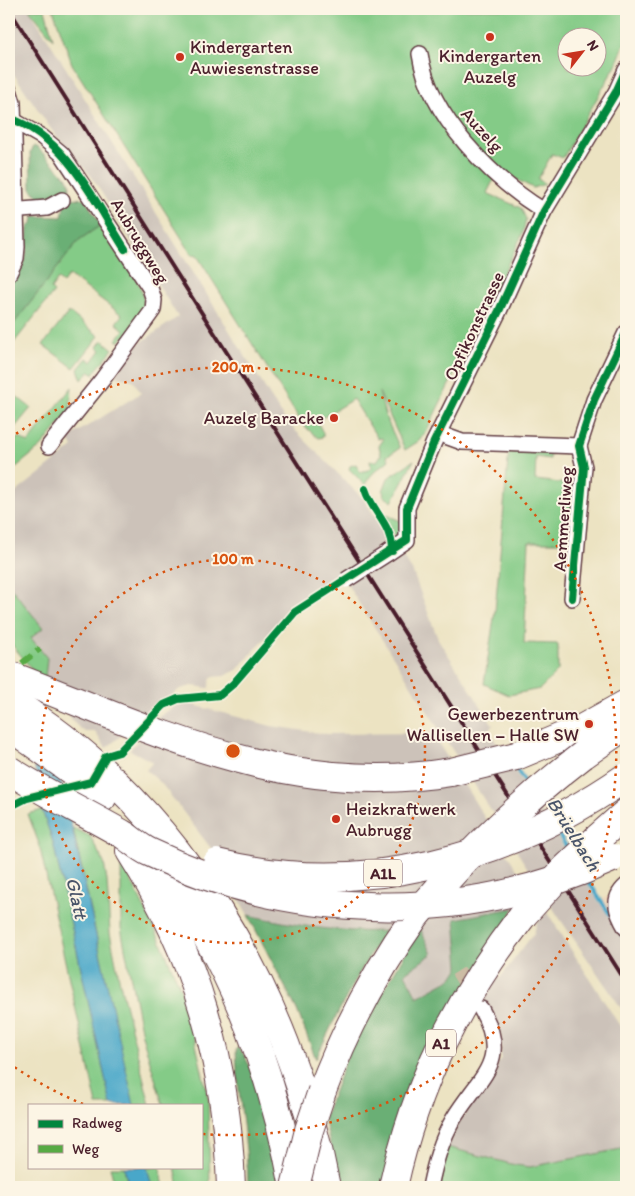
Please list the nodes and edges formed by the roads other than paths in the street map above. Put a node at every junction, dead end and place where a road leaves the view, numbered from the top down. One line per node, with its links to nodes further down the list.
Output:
1 (420, 54): 7 (street, Auzelg)
2 (626, 70): 7 (street, Opfikonstrasse)
3 (9, 90): 4 (street)
4 (11, 119): 5 (street, Aubruggweg); 6 (street)
5 (85, 188): 6 (street); 11 (street, Aubruggweg)
6 (12, 211): 8 (street)
7 (544, 211): 10 (street, Opfikonstrasse)
8 (9, 273)
9 (626, 333): 12 (street, Aemmerliweg)
10 (440, 434): 12 (street, Aemmerliweg); 13 (street, Opfikonstrasse, bridge)
11 (49, 446)
12 (579, 446): 14 (street, Aemmerliweg)
13 (346, 580)
14 (572, 598)
15 (9, 675): 17 (highway, bridge)
16 (9, 700): 22 (highway)
17 (626, 704)
18 (626, 725): 30 (highway, bridge)
19 (9, 726): 22 (highway)
20 (9, 770): 24 (highway, A1L, bridge)
21 (626, 777): 24 (highway, A1L, bridge)
22 (108, 800): 29 (highway); 30 (highway); 31 (highway)
23 (626, 813): 32 (highway, A1, bridge)
24 (125, 836): 25 (highway, A1L, bridge)
25 (626, 852)
26 (626, 886): 27 (street)
27 (626, 928)
28 (481, 1009): 33 (street)
29 (231, 1187)
30 (295, 1187)
31 (326, 1187)
32 (392, 1187)
33 (430, 1187)

